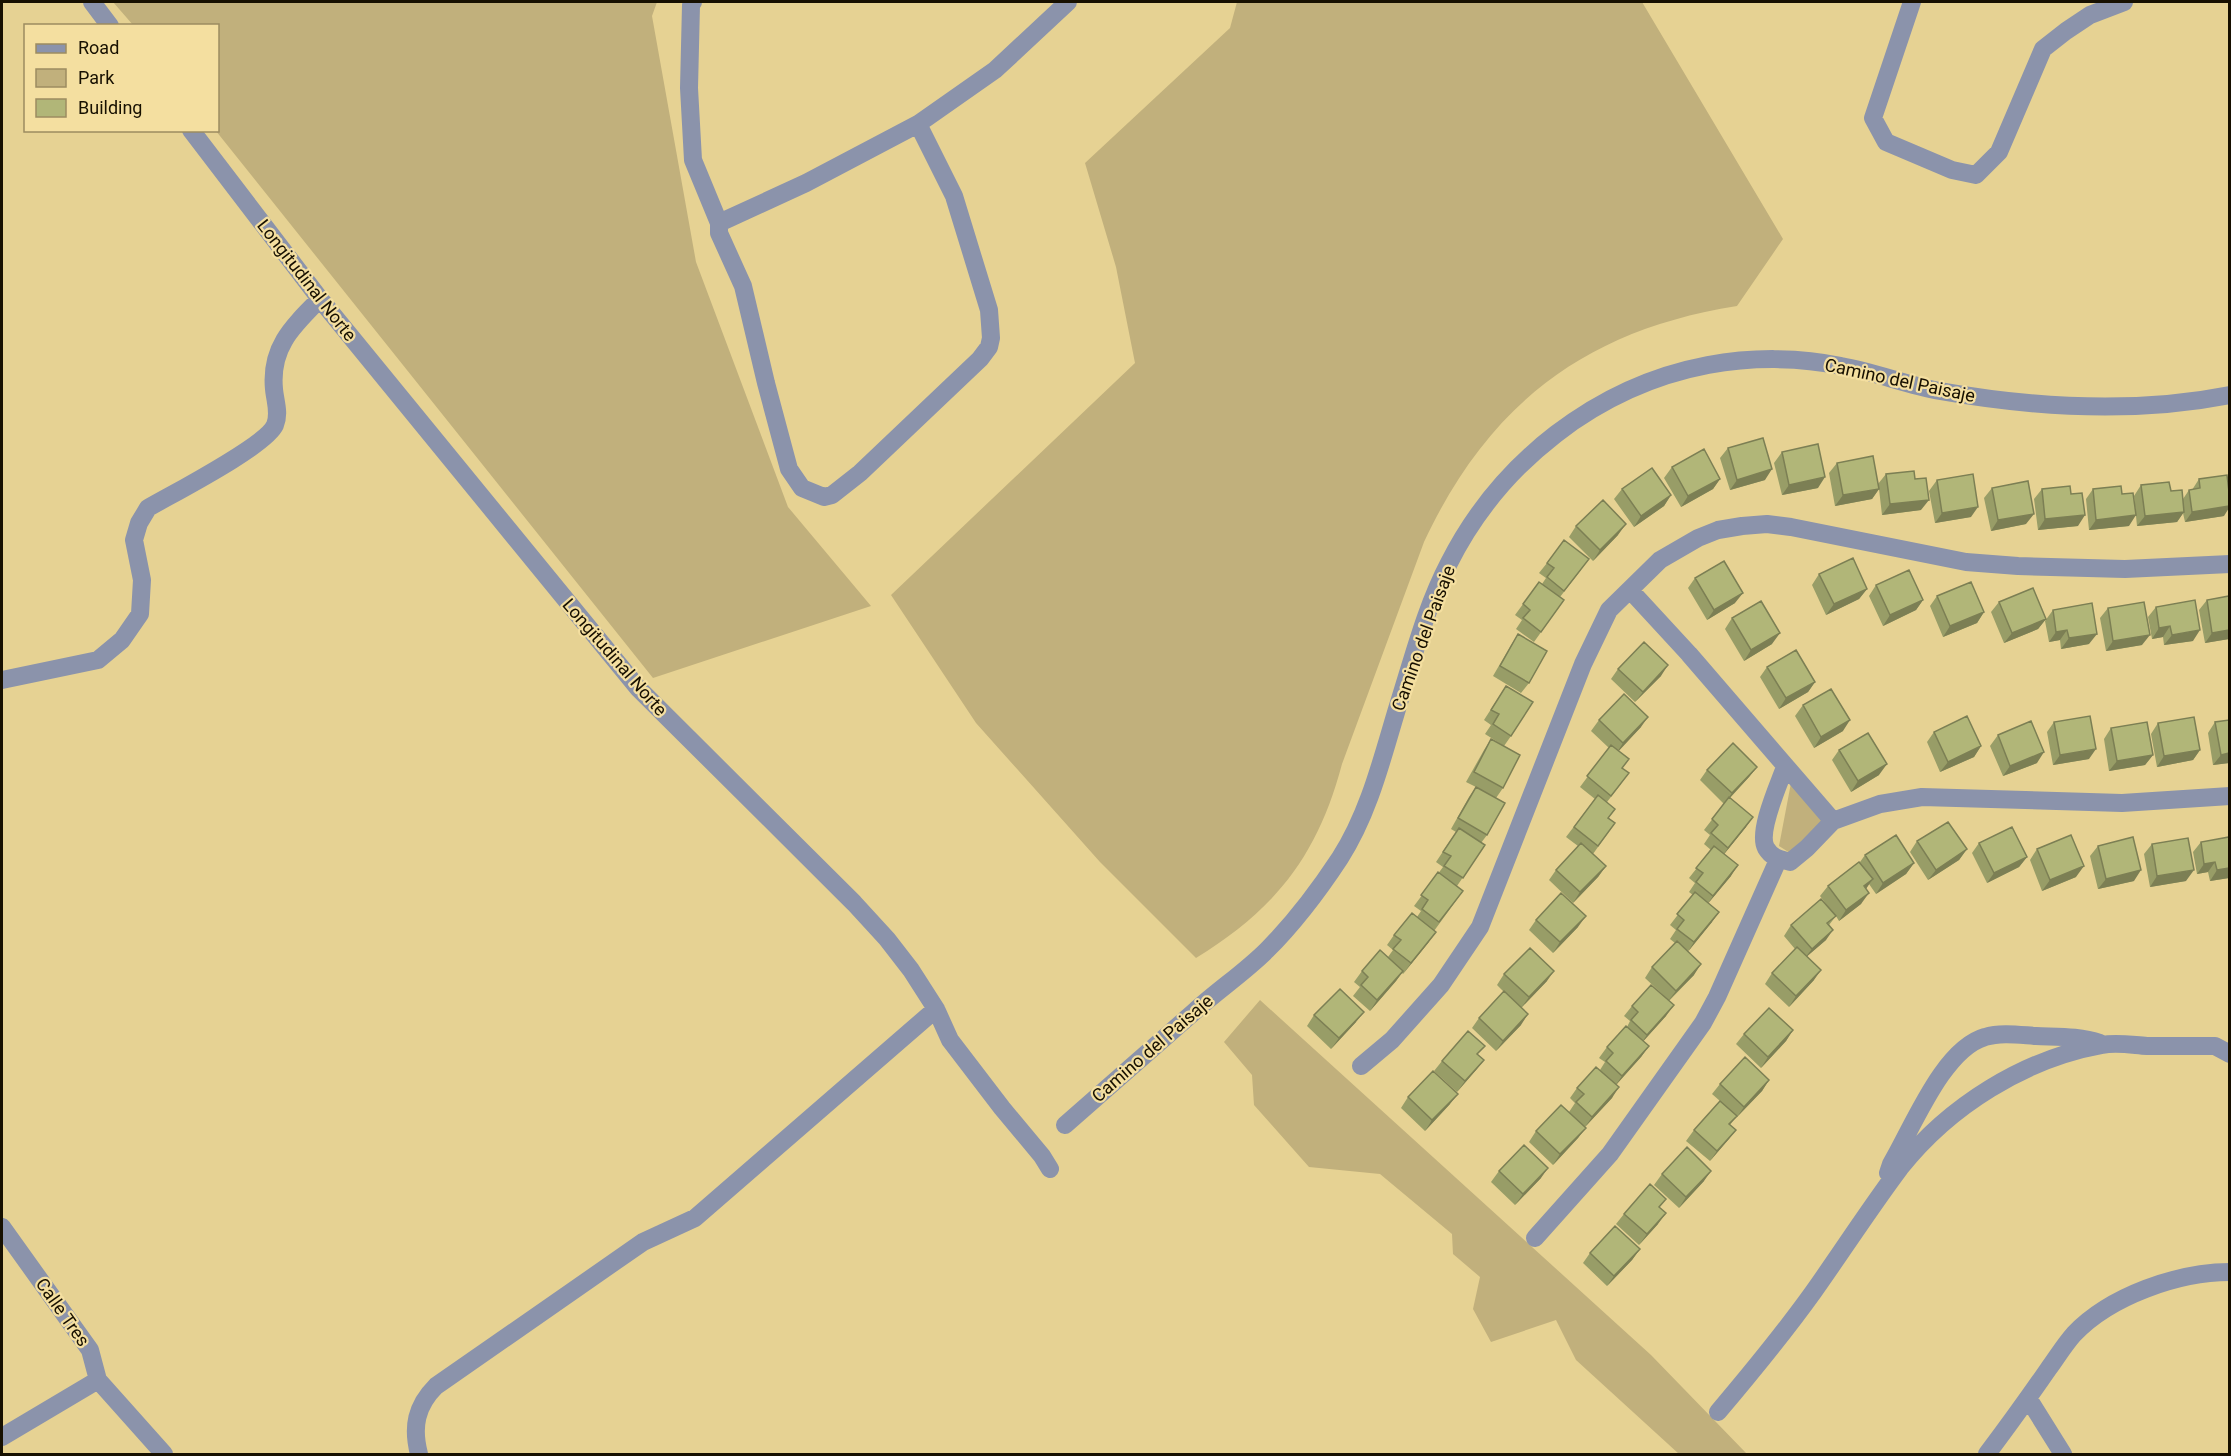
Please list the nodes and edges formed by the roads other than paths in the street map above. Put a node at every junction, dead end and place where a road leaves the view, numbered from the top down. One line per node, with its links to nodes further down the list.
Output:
1 (92, 2): 6 (street)
2 (693, 2): 9 (street)
3 (1068, 2): 7 (street)
4 (1912, 2): 5 (street)
5 (2124, 2)
6 (108, 24)
7 (918, 124): 9 (street); 9 (street)
8 (193, 132): 10 (street, Longitudinal Norte)
9 (719, 223)
10 (320, 299): 14 (street); 19 (street, Longitudinal Norte)
11 (2229, 396): 23 (street, Camino del Paisaje)
12 (2229, 564): 13 (street)
13 (1630, 590): 15 (street); 22 (street)
14 (2, 680)
15 (1785, 766): 17 (street); 18 (street)
16 (2229, 796): 17 (street)
17 (1833, 820): 18 (street)
18 (1778, 860): 27 (street)
19 (936, 1009): 24 (street, Longitudinal Norte); 34 (street)
20 (2104, 1044): 21 (street); 25 (street); 25 (street)
21 (2229, 1054)
22 (1362, 1066)
23 (1065, 1125)
24 (1050, 1169)
25 (1884, 1191): 31 (street)
26 (2, 1227): 29 (street, Calle Tres)
27 (1535, 1238)
28 (2229, 1272): 30 (street)
29 (98, 1380): 32 (street); 33 (street, Calle Tres)
30 (2028, 1398): 35 (street); 36 (street)
31 (1718, 1412)
32 (2, 1437)
33 (164, 1455)
34 (419, 1455)
35 (1987, 1455)
36 (2064, 1455)

